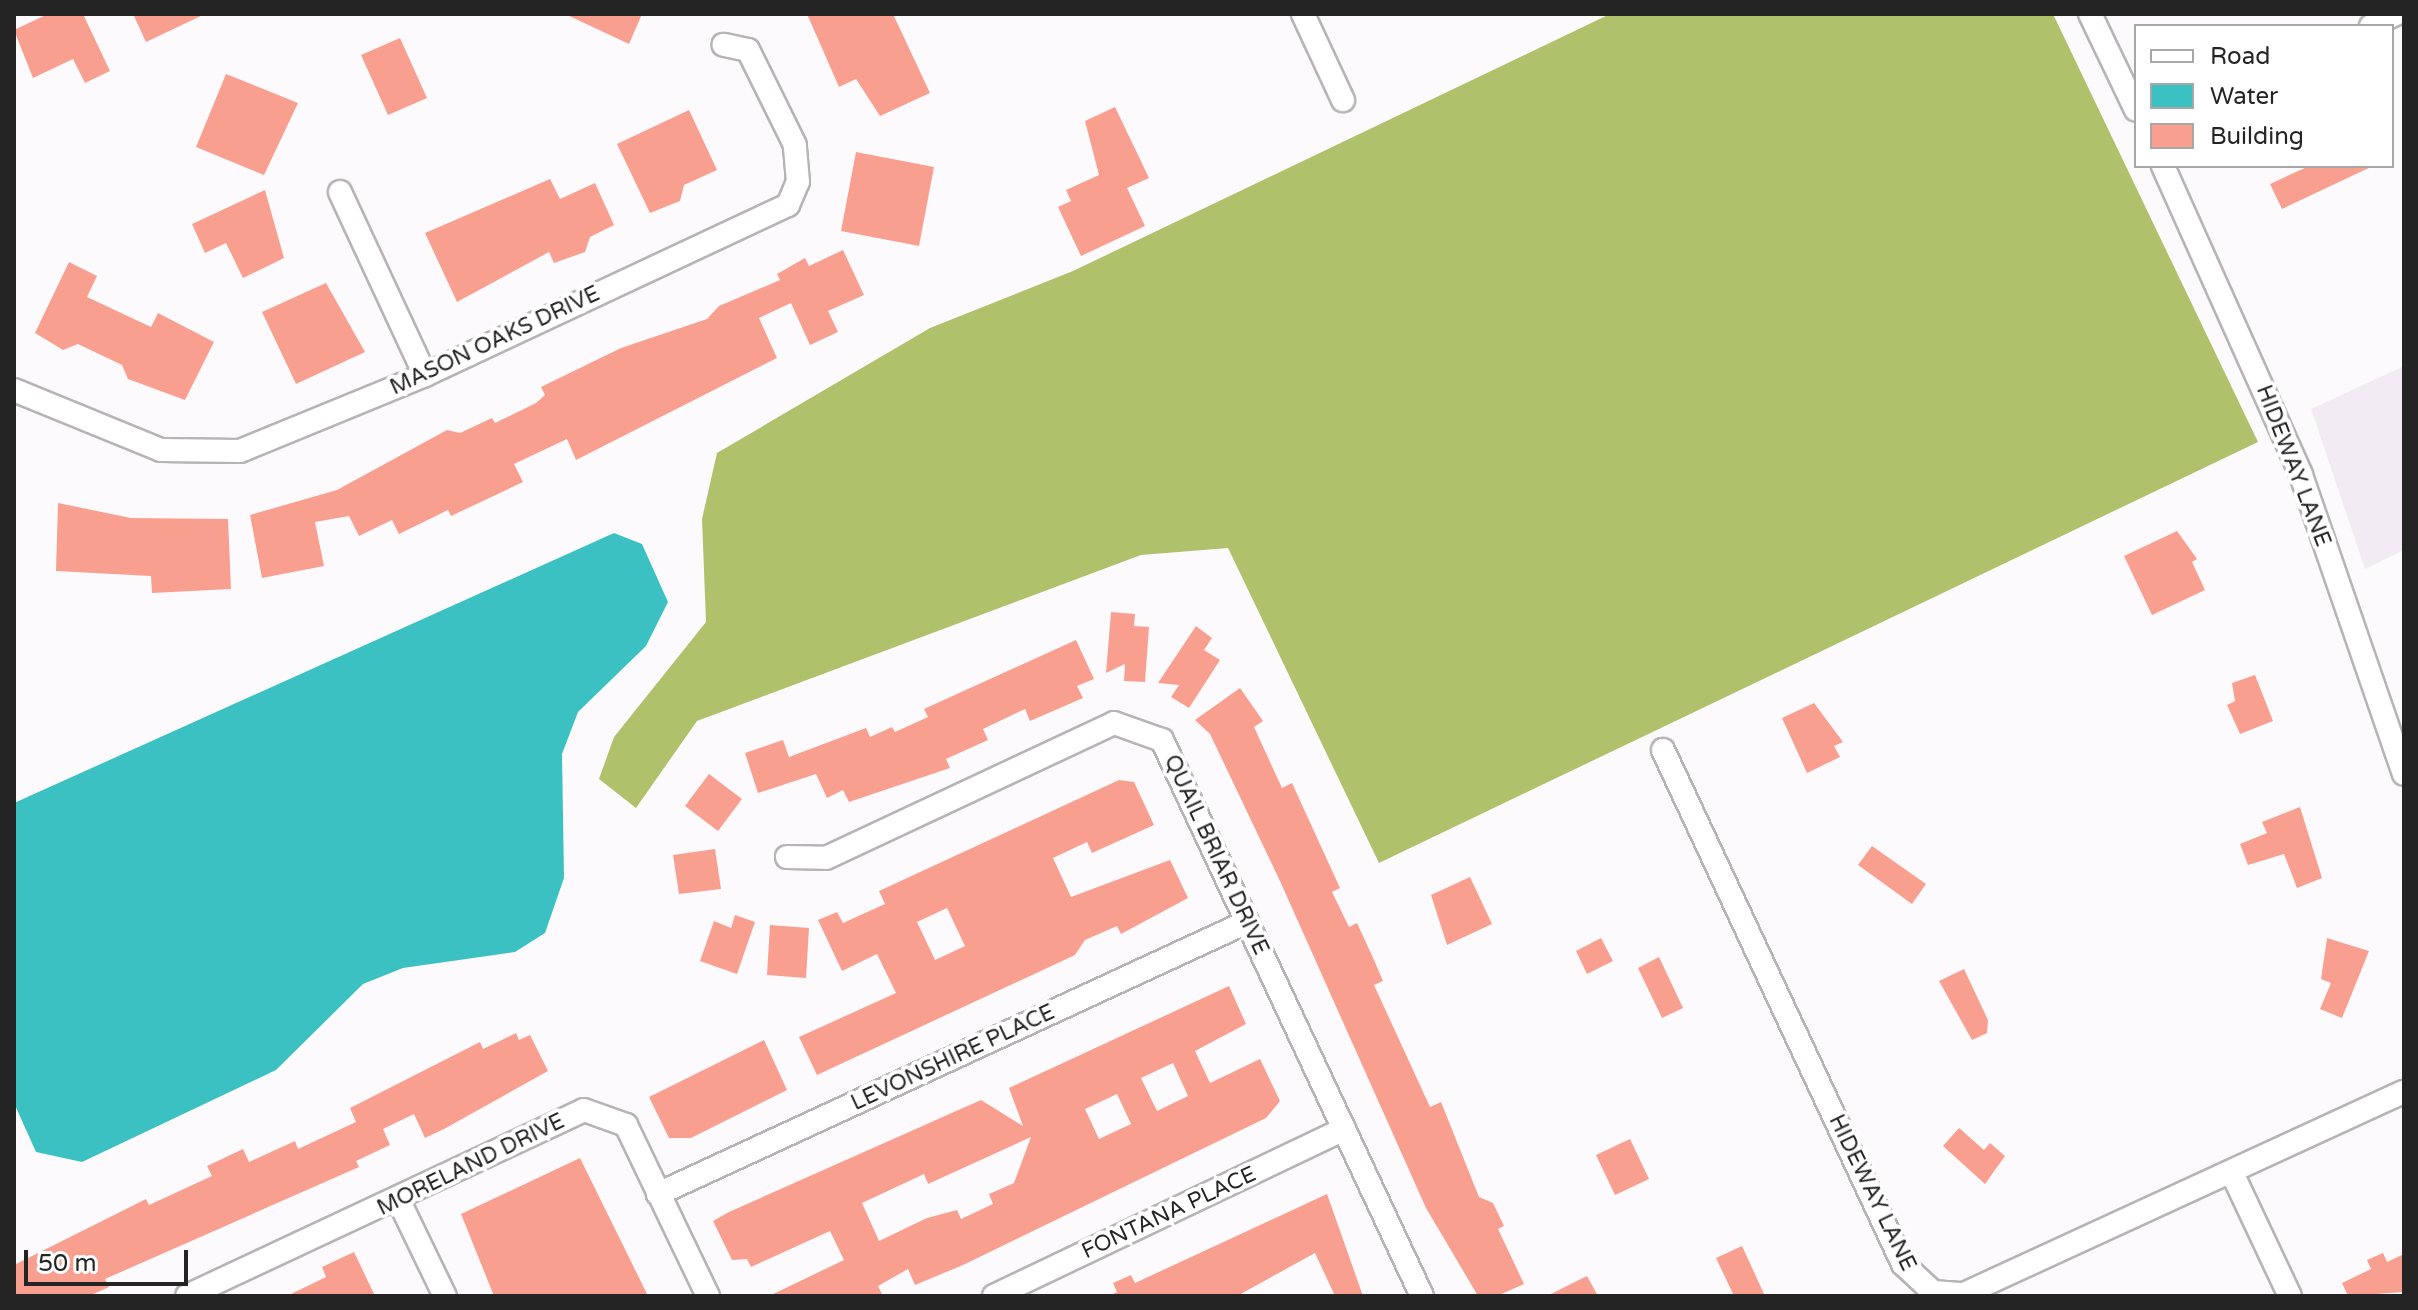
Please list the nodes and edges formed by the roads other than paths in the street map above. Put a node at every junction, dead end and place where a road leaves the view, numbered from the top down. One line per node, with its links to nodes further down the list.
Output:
1 (1303, 14): 6 (street)
2 (2090, 14): 7 (street)
3 (2396, 14): 4 (street)
4 (2375, 24)
5 (724, 45): 10 (street, MASON OAKS DRIVE)
6 (1343, 100)
7 (2134, 106)
8 (2164, 168): 13 (street, HIDEWAY LANE)
9 (340, 192): 10 (street)
10 (425, 375): 11 (street, MASON OAKS DRIVE)
11 (14, 390)
12 (1663, 750): 21 (street, HIDEWAY LANE)
13 (2404, 774)
14 (787, 857): 15 (street, QUAIL BRIAR DRIVE)
15 (1247, 922): 17 (street, QUAIL BRIAR DRIVE); 19 (street, LEVONSHIRE PLACE)
16 (2404, 1092): 18 (street, HIDEWAY LANE)
17 (1344, 1129): 25 (street, FONTANA PLACE); 26 (street, QUAIL BRIAR DRIVE)
18 (2233, 1175): 21 (street, HIDEWAY LANE); 27 (street)
19 (658, 1194): 20 (street, MORELAND DRIVE); 24 (street, MORELAND DRIVE)
20 (399, 1201): 22 (street, MORELAND DRIVE); 23 (street)
21 (1932, 1294)
22 (187, 1296)
23 (445, 1296)
24 (708, 1296)
25 (994, 1296)
26 (1422, 1296)
27 (2290, 1296)

